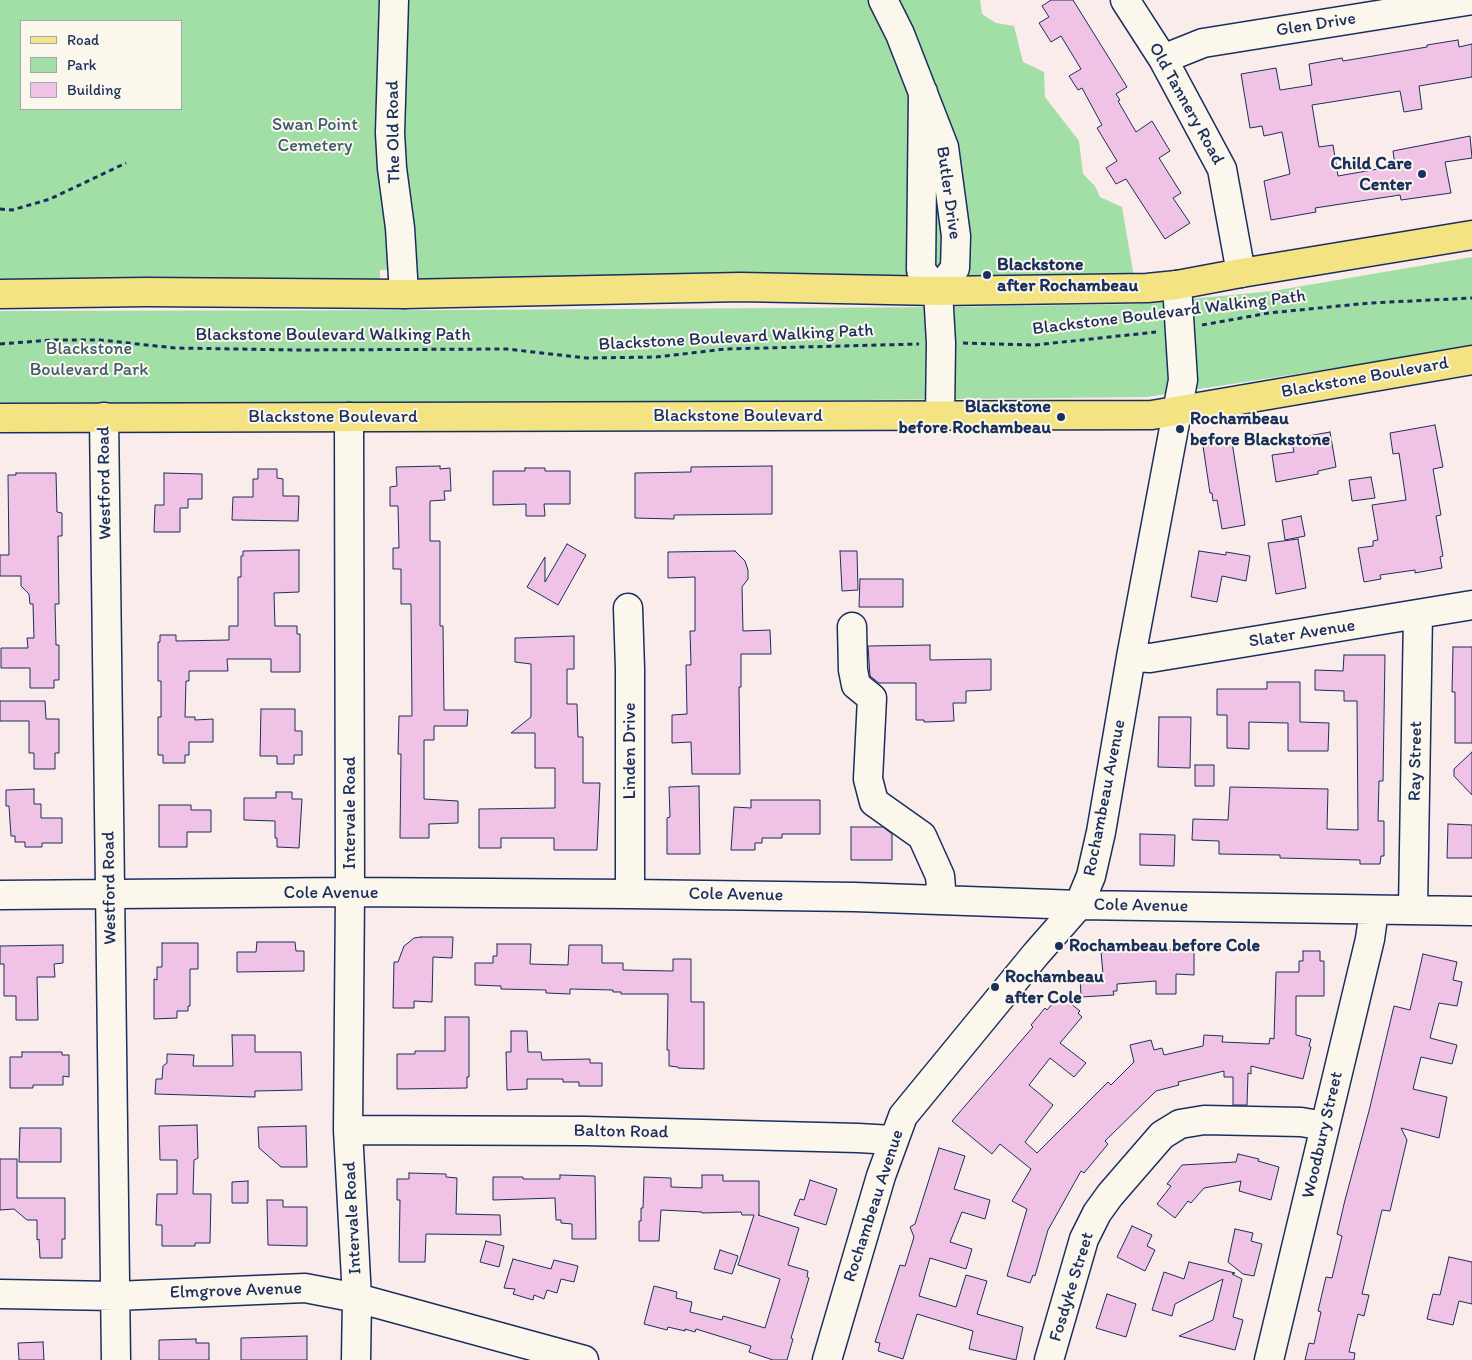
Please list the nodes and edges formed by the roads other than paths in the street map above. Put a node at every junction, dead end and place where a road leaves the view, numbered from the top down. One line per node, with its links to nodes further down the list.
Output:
1 (394, 0): 11 (street, The Old Road)
2 (884, 0): 9 (street, Butler Drive)
3 (1126, 0): 5 (street, Old Tannery Road)
4 (1472, 0): 5 (street, Glen Drive)
5 (1164, 59): 7 (street, Old Tannery Road)
6 (1472, 235): 7 (main road)
7 (1241, 273): 8 (main road)
8 (1177, 285): 9 (main road); 13 (street, Rochambeau Avenue)
9 (938, 291): 11 (main road); 14 (street)
10 (0, 294): 11 (main road)
11 (404, 294)
12 (1472, 360): 13 (main road, Blackstone Boulevard)
13 (1178, 411): 14 (main road, Blackstone Boulevard); 22 (street, Rochambeau Avenue)
14 (940, 416): 16 (main road, Blackstone Boulevard)
15 (104, 417): 16 (main road, Blackstone Boulevard); 17 (main road, Blackstone Boulevard); 24 (street, Westford Road)
16 (349, 417): 23 (street, Intervale Road)
17 (0, 418)
18 (1472, 605): 20 (street, Slater Avenue)
19 (628, 608): 25 (street, Linden Drive)
20 (1418, 614): 22 (street, Slater Avenue); 29 (street, Ray Street)
21 (852, 627): 27 (street)
22 (1131, 657): 28 (street, Rochambeau Avenue)
23 (350, 892): 24 (street, Cole Avenue); 25 (street, Cole Avenue); 33 (street, Intervale Road)
24 (110, 894): 26 (street, Cole Avenue); 36 (street, Westford Road)
25 (630, 894): 27 (street, Cole Avenue)
26 (0, 895)
27 (942, 900): 28 (street, Cole Avenue)
28 (1078, 905): 30 (street, Cole Avenue); 34 (street, Rochambeau Avenue)
29 (1413, 909): 30 (street, Cole Avenue); 31 (street, Cole Avenue)
30 (1374, 910): 32 (street, Woodbury Street)
31 (1472, 911)
32 (1325, 1126): 42 (street, Fosdyke Street); 43 (street, Woodbury Street)
33 (348, 1130): 34 (street, Balton Road); 37 (street, Intervale Road)
34 (893, 1140): 41 (street, Rochambeau Avenue)
35 (0, 1294): 36 (street, Elmgrove Avenue)
36 (115, 1296): 37 (street, Elmgrove Avenue); 38 (street, Westford Road)
37 (357, 1298): 39 (street, Intervale Road); 40 (street, Elmgrove Avenue)
38 (116, 1360)
39 (356, 1360)
40 (584, 1360)
41 (828, 1360)
42 (1050, 1360)
43 (1270, 1360)

